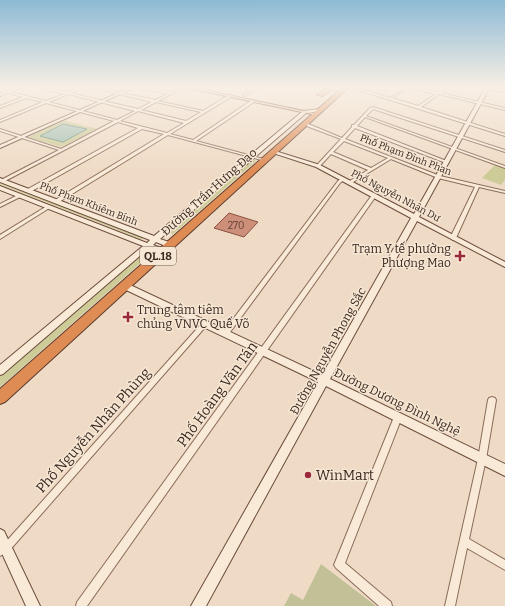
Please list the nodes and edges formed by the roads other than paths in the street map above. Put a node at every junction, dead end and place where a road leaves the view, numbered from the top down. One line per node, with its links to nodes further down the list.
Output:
1 (14, 115): 14 (street)
2 (71, 115): 25 (main road)
3 (96, 115): 15 (street)
4 (128, 115): 15 (street)
5 (159, 115): 16 (street)
6 (197, 115): 16 (street)
7 (232, 115): 27 (street)
8 (297, 115): 34 (main road, Đường Trần Hưng Đạo)
9 (314, 115): 18 (highway, Đường Trần Hưng Đạo / QL.18)
10 (395, 115): 24 (street)
11 (444, 115): 17 (street)
12 (473, 115): 17 (main road, Đường Nguyễn Phong Sắc)
13 (364, 116): 19 (street); 29 (street)
14 (0, 121)
15 (118, 121): 20 (street); 30 (street)
16 (186, 122): 22 (street)
17 (468, 123): 23 (street); 24 (main road, Đường Nguyễn Phong Sắc)
18 (305, 124): 26 (street, Phố Phạm Đình Phan); 32 (highway, Đường Trần Hưng Đạo / QL.18)
19 (353, 126): 26 (street); 37 (street)
20 (142, 127): 22 (street); 47 (street)
21 (0, 130): 25 (street)
22 (167, 134): 27 (street); 51 (street)
23 (505, 135)
24 (461, 137): 29 (main road, Đường Nguyễn Phong Sắc); 31 (street)
25 (22, 138): 28 (main road); 30 (street)
26 (343, 138): 33 (street); 35 (street, Phố Phạm Đình Phan)
27 (195, 140): 34 (street)
28 (0, 148)
29 (454, 148): 37 (main road, Đường Nguyễn Phong Sắc); 39 (street)
30 (62, 150): 43 (street)
31 (505, 151)
32 (273, 152): 36 (highway, Đường Trần Hưng Đạo / QL.18); 38 (main road, Phố Nguyễn Nhân Dư)
33 (330, 152): 38 (street); 40 (street)
34 (252, 156): 36 (street); 57 (main road, Đường Trần Hưng Đạo)
35 (391, 158): 40 (street); 41 (street, Phố Phạm Đình Phan)
36 (265, 160): 59 (highway, Đường Trần Hưng Đạo / QL.18)
37 (447, 162): 41 (main road, Đường Nguyễn Phong Sắc)
38 (318, 166): 42 (main road, Phố Nguyễn Nhân Dư)
39 (505, 167)
40 (371, 170): 44 (street)
41 (439, 177): 45 (street, Phố Phạm Đình Phan); 54 (main road, Đường Nguyễn Phong Sắc)
42 (343, 179): 44 (main road, Phố Nguyễn Nhân Dư); 63 (street)
43 (1, 180): 47 (main road, Phố Phạm Khiêm Bính)
44 (350, 183): 50 (main road, Phố Nguyễn Nhân Dư)
45 (477, 187): 48 (street, Phố Phạm Đình Phan); 56 (street)
46 (0, 188): 49 (main road, Phố Phạm Khiêm Bính)
47 (28, 191): 51 (main road, Phố Phạm Khiêm Bính)
48 (505, 192)
49 (20, 196): 52 (street); 53 (main road, Phố Phạm Khiêm Bính)
50 (374, 196): 54 (main road, Phố Nguyễn Nhân Dư); 64 (street, Phố Hoàng Văn Tán)
51 (57, 202): 57 (main road, Phố Phạm Khiêm Bính)
52 (0, 206)
53 (49, 207): 55 (street); 58 (main road, Phố Phạm Khiêm Bính)
54 (416, 217): 56 (main road, Phố Nguyễn Nhân Dư); 66 (main road, Đường Nguyễn Phong Sắc)
55 (0, 237)
56 (453, 238): 60 (main road, Phố Nguyễn Nhân Dư)
57 (155, 239): 58 (main road, Đường Trần Hưng Đạo); 59 (main road, Phố Phạm Khiêm Bính)
58 (147, 246): 59 (main road, Phố Phạm Khiêm Bính); 65 (main road, Đường Trần Hưng Đạo)
59 (166, 248): 61 (highway, Đường Trần Hưng Đạo / QL.18)
60 (505, 265)
61 (125, 286): 62 (main road, Đường Dương Đình Nghệ); 67 (highway, Đường Trần Hưng Đạo / QL.18)
62 (205, 324): 63 (main road, Đường Dương Đình Nghệ); 74 (street, Phố Nguyễn Nhân Phùng)
63 (226, 334): 64 (main road, Đường Dương Đình Nghệ)
64 (263, 351): 66 (main road, Đường Dương Đình Nghệ); 77 (street, Phố Hoàng Văn Tán)
65 (0, 371)
66 (325, 381): 69 (main road, Đường Dương Đình Nghệ); 78 (main road, Đường Nguyễn Phong Sắc)
67 (0, 398)
68 (492, 400): 70 (street)
69 (398, 417): 70 (main road, Đường Dương Đình Nghệ); 79 (street)
70 (482, 459): 71 (main road, Đường Dương Đình Nghệ); 73 (street)
71 (505, 470)
72 (0, 535): 74 (main road)
73 (464, 541): 75 (street); 80 (street)
74 (3, 549): 76 (main road)
75 (505, 565)
76 (33, 606)
77 (80, 606)
78 (198, 606)
79 (387, 606)
80 (450, 606)

